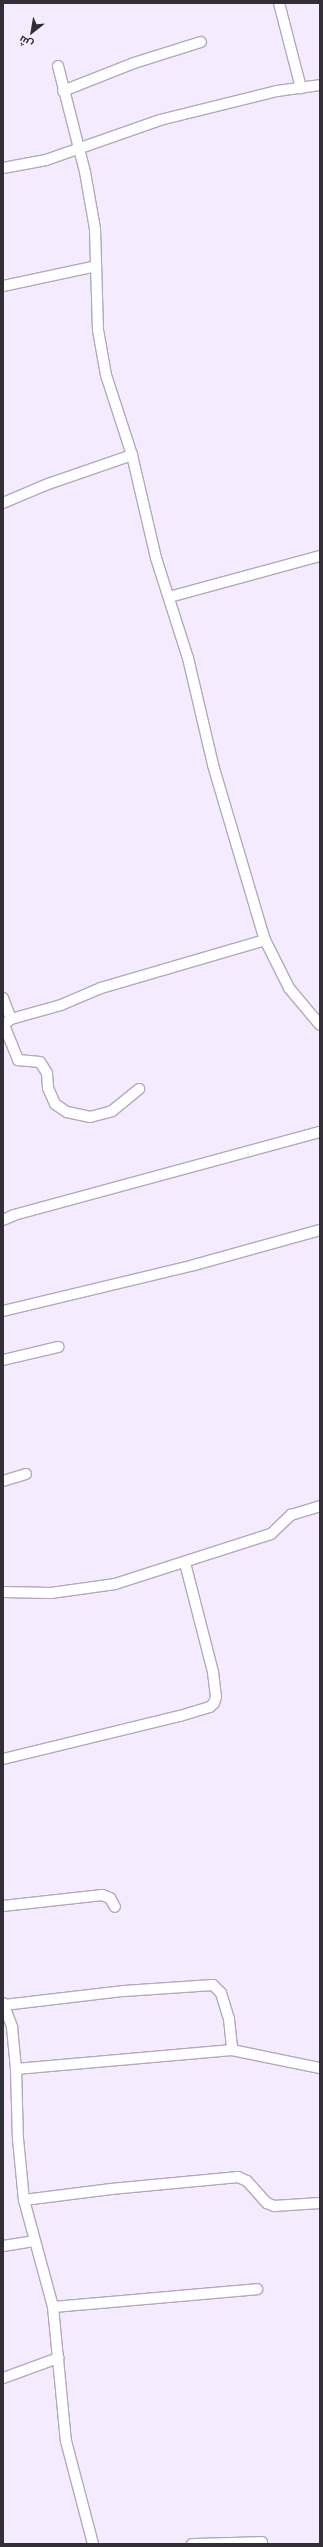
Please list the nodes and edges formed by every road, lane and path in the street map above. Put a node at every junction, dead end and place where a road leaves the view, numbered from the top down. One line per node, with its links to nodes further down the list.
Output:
1 (279, 3): 5 (street)
2 (201, 42): 6 (street)
3 (58, 66): 6 (street)
4 (320, 85): 5 (street)
5 (301, 88): 7 (street)
6 (63, 91): 7 (street)
7 (79, 149): 8 (street); 9 (street)
8 (3, 168)
9 (96, 266): 10 (street); 11 (street)
10 (3, 286)
11 (132, 455): 12 (street); 14 (street)
12 (3, 503)
13 (320, 556): 14 (street)
14 (168, 597): 15 (street)
15 (264, 940): 17 (street); 18 (street)
16 (3, 998): 17 (street)
17 (6, 1023): 19 (street)
18 (320, 1025)
19 (139, 1089)
20 (320, 1132): 21 (street)
21 (3, 1220)
22 (320, 1230): 23 (street)
23 (3, 1311)
24 (58, 1347): 25 (street)
25 (3, 1360)
26 (26, 1474): 27 (street)
27 (3, 1481)
28 (320, 1506): 29 (street)
29 (185, 1564): 30 (street); 31 (street)
30 (3, 1592)
31 (3, 1759)
32 (3, 1906): 33 (street)
33 (115, 1907)
34 (3, 2004): 35 (street); 37 (street)
35 (232, 2050): 36 (street); 37 (street)
36 (320, 2068)
37 (16, 2069): 38 (street)
38 (24, 2200): 39 (street); 40 (street)
39 (320, 2203)
40 (34, 2240): 41 (street); 43 (street)
41 (3, 2246)
42 (257, 2289): 43 (street)
43 (53, 2307): 44 (street)
44 (58, 2358): 45 (street); 47 (street)
45 (3, 2378)
46 (262, 2542): 48 (street)
47 (93, 2544)
48 (192, 2544)

